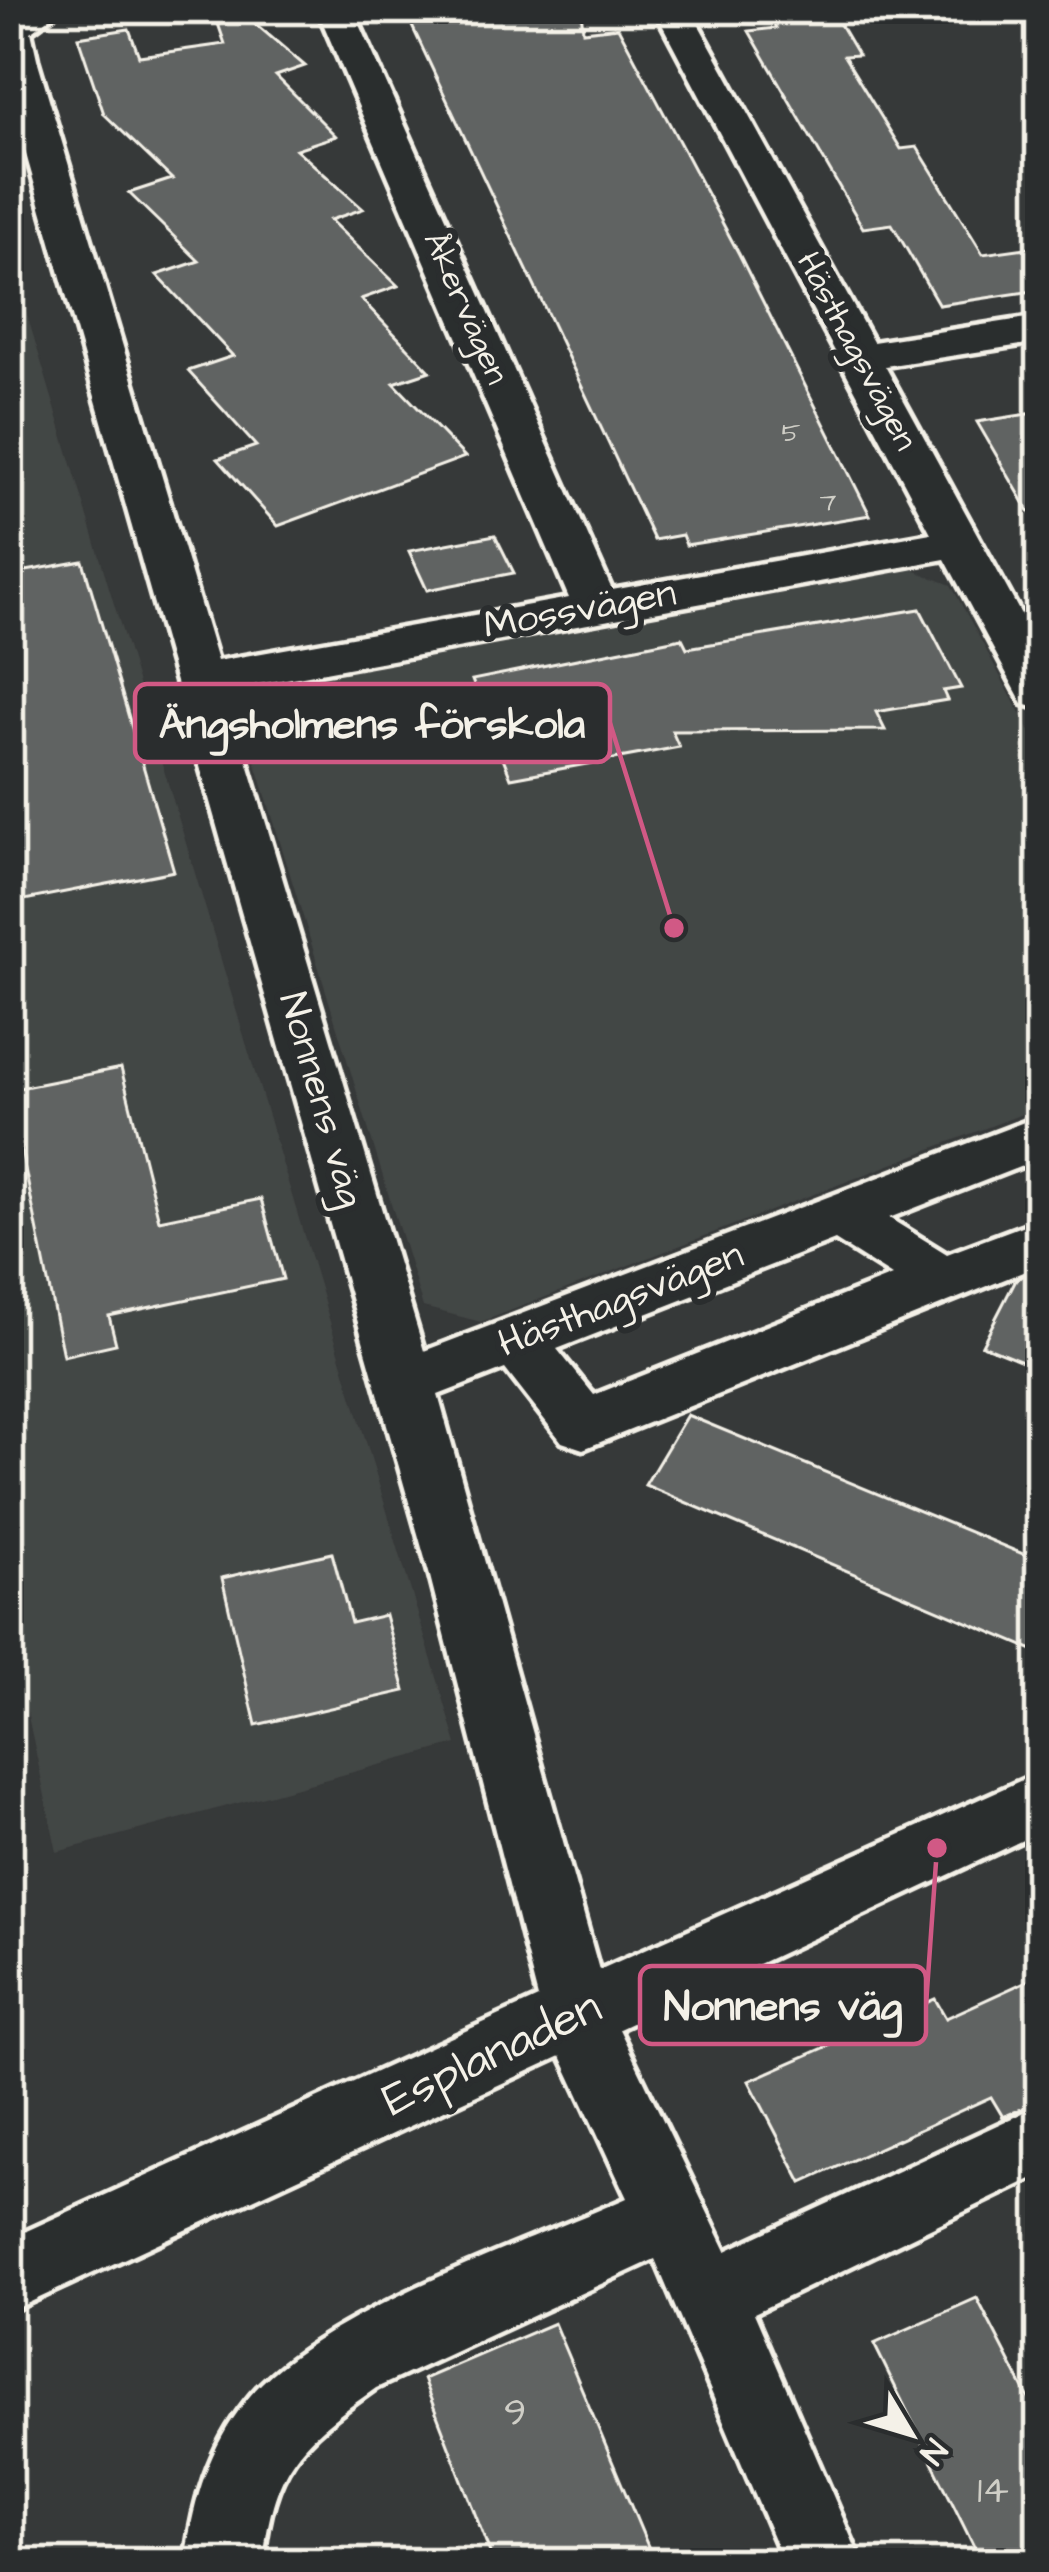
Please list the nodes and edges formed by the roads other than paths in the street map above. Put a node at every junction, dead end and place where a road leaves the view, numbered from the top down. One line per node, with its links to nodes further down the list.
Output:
1 (335, 9): 7 (street, Åkervägen)
2 (672, 9): 5 (street, Hästhagsvägen)
3 (28, 17): 8 (street, Nonnens väg)
4 (1040, 329): 5 (street)
5 (861, 357): 6 (street, Hästhagsvägen)
6 (959, 542): 7 (street, Mossvägen); 9 (street, Hästhagsvägen)
7 (596, 606): 8 (street, Mossvägen)
8 (201, 679): 15 (street, Nonnens väg)
9 (1040, 693)
10 (1040, 1137): 11 (street, Hästhagsvägen)
11 (840, 1215): 13 (street); 14 (street, Hästhagsvägen)
12 (1040, 1241): 13 (street)
13 (943, 1280): 14 (street)
14 (516, 1340): 15 (street, Hästhagsvägen)
15 (403, 1384): 17 (street, Nonnens väg)
16 (1040, 1801): 17 (street, Esplanaden)
17 (577, 2015): 19 (street, Nonnens väg); 20 (street, Esplanaden)
18 (1040, 2139): 21 (street)
19 (672, 2214): 21 (street, Nonnens väg); 22 (street)
20 (9, 2276)
21 (710, 2296): 23 (street, Nonnens väg)
22 (224, 2563)
23 (823, 2563)

